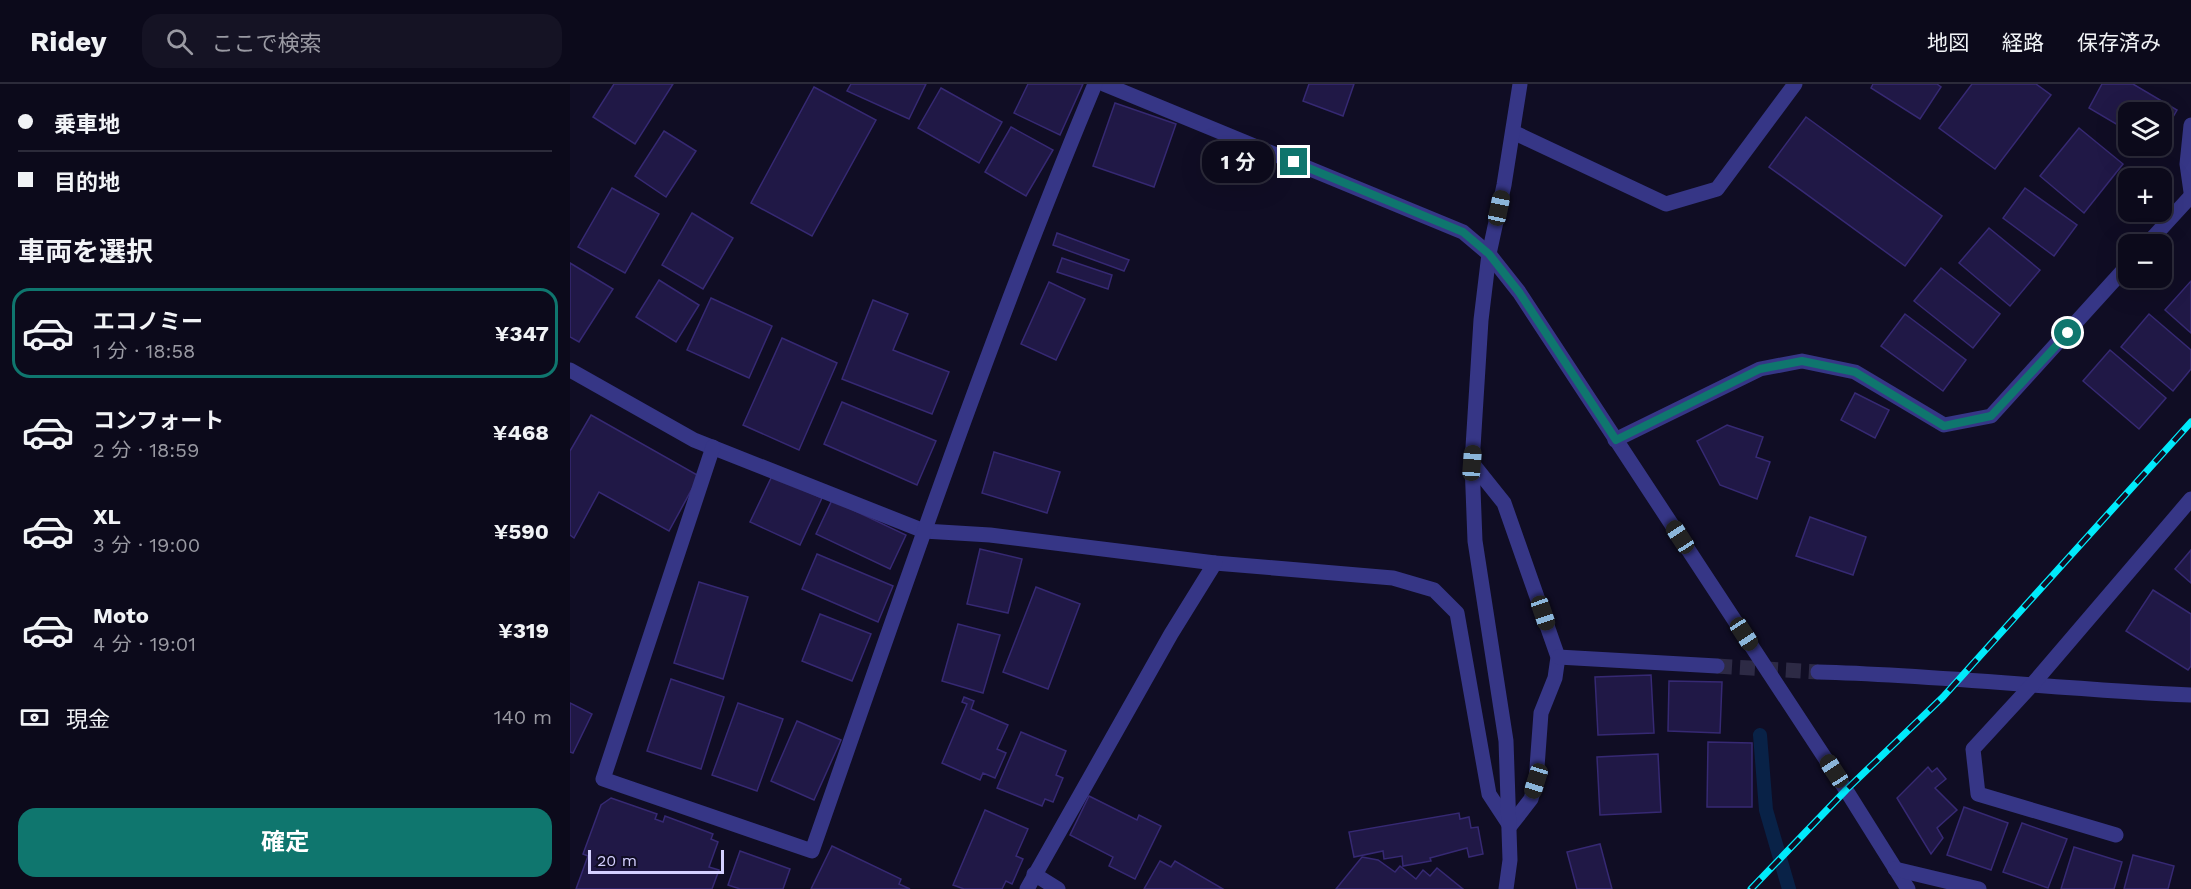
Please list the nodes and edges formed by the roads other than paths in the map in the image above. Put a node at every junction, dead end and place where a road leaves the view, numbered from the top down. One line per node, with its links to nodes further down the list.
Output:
1 (1095, 84): 16 (street)
2 (1104, 84): 9 (street)
3 (1520, 84): 6 (street)
4 (1795, 84): 6 (street)
5 (2191, 125): 7 (street)
6 (1513, 132): 9 (street)
7 (2191, 194): 8 (street)
8 (2156, 234)
9 (1489, 254): 12 (street); 14 (street)
10 (2118, 276): 12 (street)
11 (570, 370): 13 (street)
12 (1616, 440): 26 (street)
13 (712, 447): 16 (street); 16 (street)
14 (1472, 463): 18 (street); 23 (street)
15 (2191, 499): 21 (street)
16 (924, 531): 17 (street)
17 (1215, 563): 23 (street); 27 (street)
18 (1558, 657): 19 (street); 23 (street)
19 (1717, 666)
20 (1818, 672): 21 (street)
21 (2031, 686): 22 (street); 24 (street)
22 (2191, 695)
23 (1510, 826): 25 (street)
24 (2116, 835)
25 (1510, 860): 30 (street); 31 (street)
26 (1895, 870): 32 (street); 33 (street)
27 (1034, 874): 28 (street); 29 (street)
28 (1027, 889)
29 (1058, 889)
30 (1506, 889)
31 (1516, 889)
32 (1908, 889)
33 (1979, 889)

